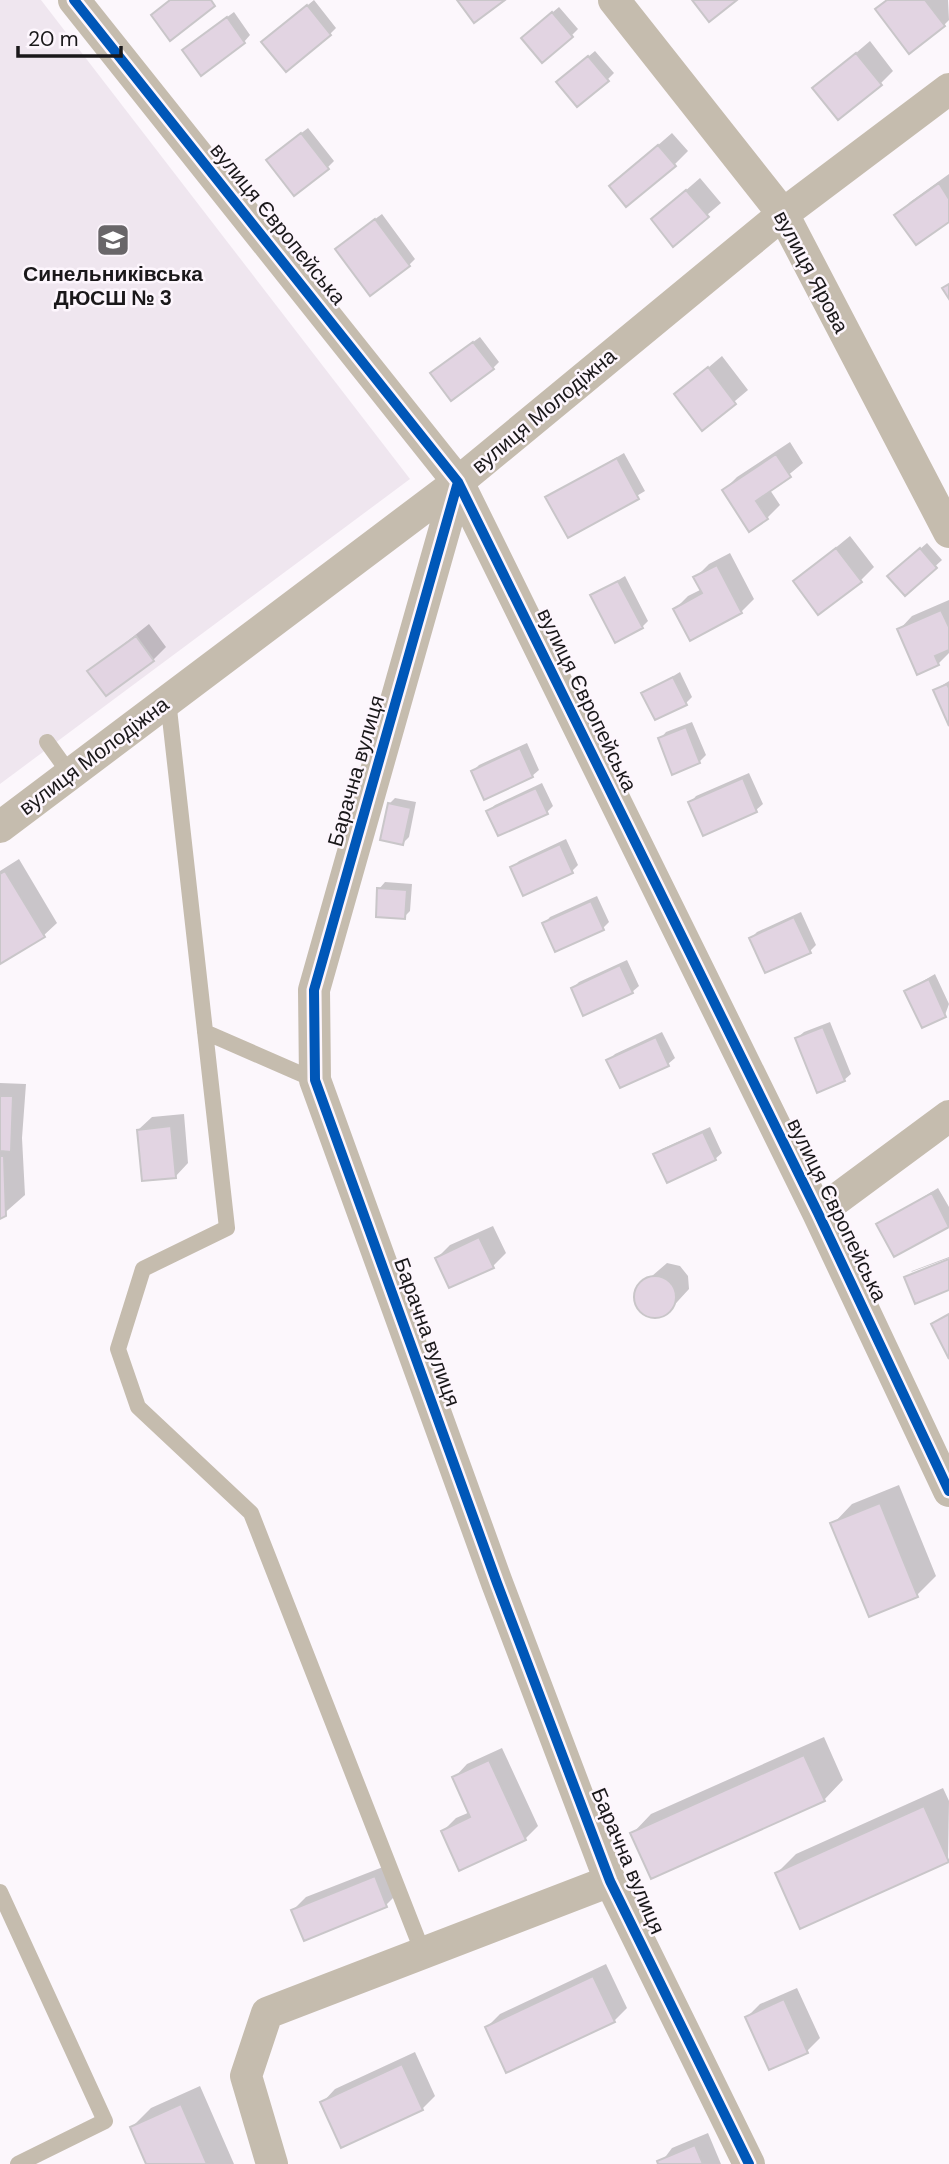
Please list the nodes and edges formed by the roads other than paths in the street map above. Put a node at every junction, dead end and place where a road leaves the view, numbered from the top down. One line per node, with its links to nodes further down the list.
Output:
1 (74, 0): 5 (street, вулиця Європейська)
2 (614, 0): 4 (street, вулиця Ярова)
3 (949, 89): 4 (street, вулиця Молодіжна)
4 (783, 214): 5 (street, вулиця Молодіжна); 6 (street, вулиця Ярова)
5 (458, 482): 7 (street, вулиця Молодіжна); 12 (street, Барачна вулиця); 14 (street, вулиця Європейська)
6 (949, 532)
7 (168, 700): 9 (street, вулиця Молодіжна); 11 (lane)
8 (47, 743): 9 (lane)
9 (70, 774): 10 (street, вулиця Молодіжна)
10 (0, 827)
11 (205, 1032): 12 (lane); 18 (lane)
12 (314, 1080): 16 (street, Барачна вулиця)
13 (949, 1116): 14 (street)
14 (818, 1213): 15 (street, вулиця Європейська)
15 (949, 1491)
16 (610, 1881): 18 (street); 21 (street, Барачна вулиця)
17 (0, 1892): 19 (lane)
18 (423, 1953): 20 (street)
19 (18, 2164)
20 (272, 2164)
21 (749, 2164)

